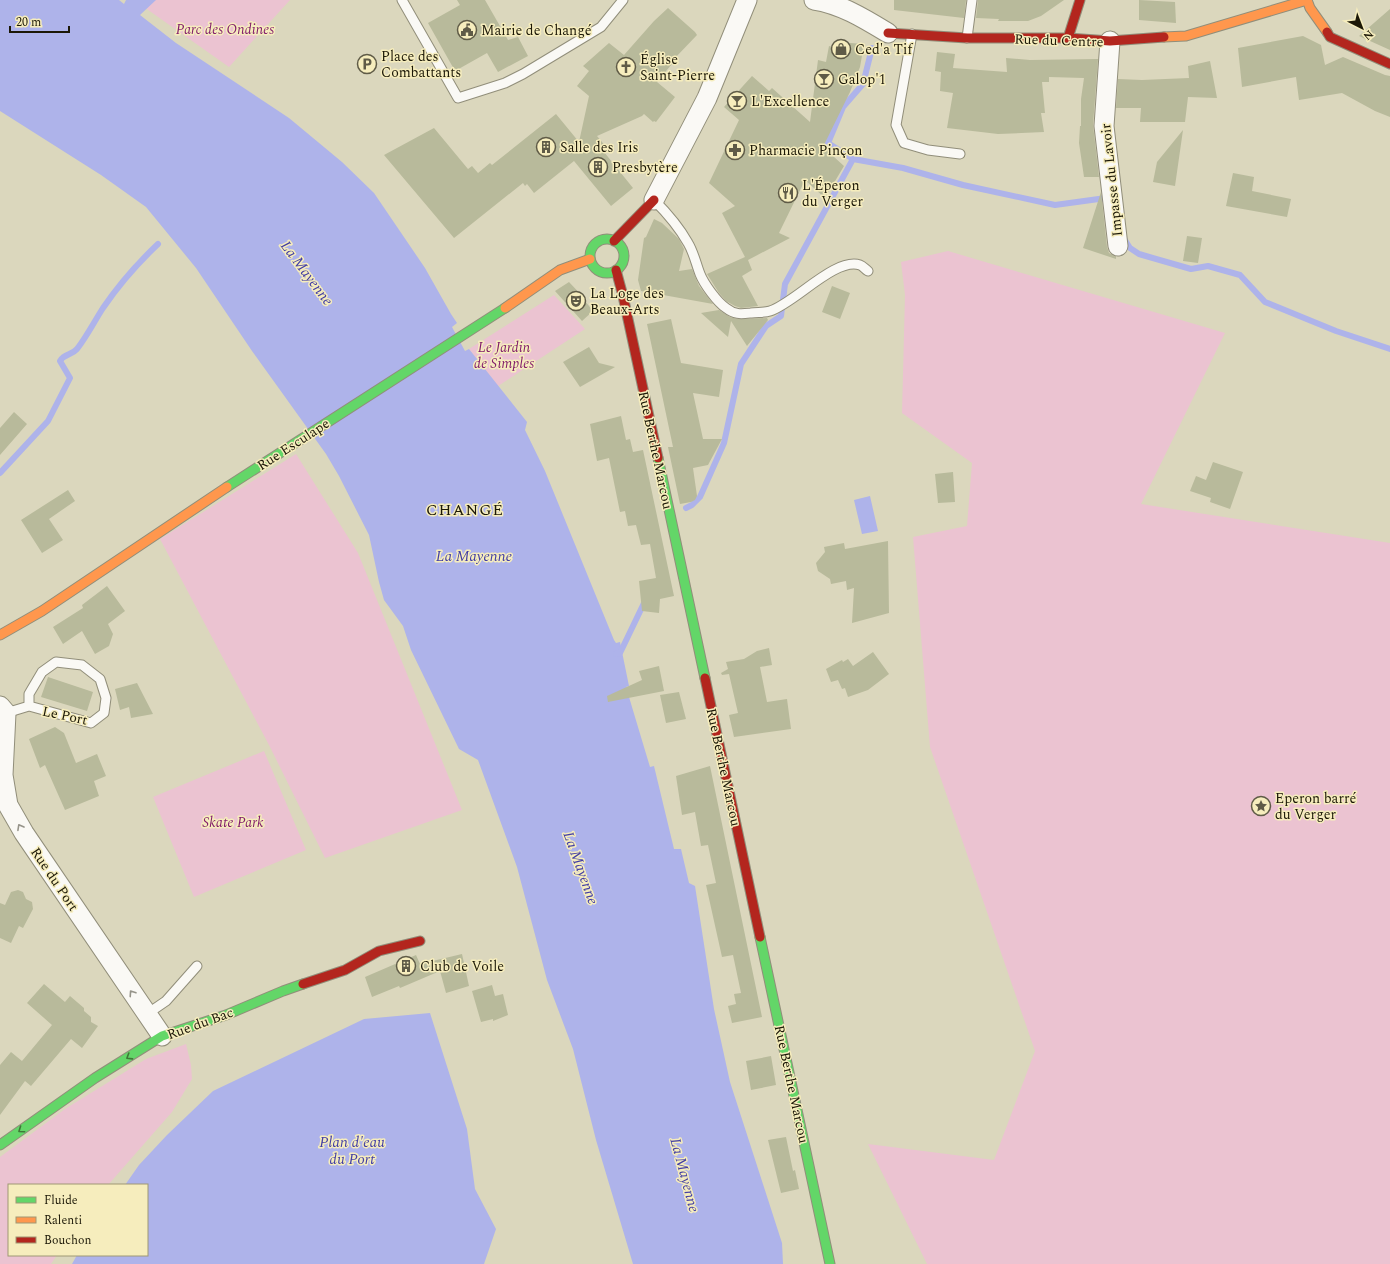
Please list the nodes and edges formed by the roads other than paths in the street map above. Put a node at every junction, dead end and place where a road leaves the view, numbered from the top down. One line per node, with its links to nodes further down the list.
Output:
1 (402, 0): 2 (lane)
2 (623, 0)
3 (747, 0): 15 (street)
4 (814, 0): 8 (street, Rue du Centre)
5 (972, 0): 10 (lane)
6 (1080, 0): 11 (street)
7 (1308, 0): 12 (street, Rue du Centre); 13 (street)
8 (888, 33): 9 (street, Rue du Centre)
9 (912, 34): 10 (street, Rue du Centre); 14 (lane)
10 (967, 38): 11 (street, Rue du Centre)
11 (1068, 38): 12 (street, Rue du Centre)
12 (1110, 41): 17 (street, Impasse du Lavoir)
13 (1390, 64)
14 (960, 154)
15 (654, 200): 16 (street); 20 (lane)
16 (614, 241): 18 (street); 19 (street)
17 (1118, 246)
18 (590, 259): 19 (street); 21 (street, Rue Esculape)
19 (616, 270): 29 (street, Rue Berthe Marcou)
20 (868, 271)
21 (0, 635)
22 (29, 706): 22 (lane, Le Port); 23 (lane, Le Port)
23 (3, 710): 26 (street, Rue du Port, one-way to 23)
24 (420, 941): 27 (street, Rue du Bac)
25 (197, 966): 26 (lane)
26 (147, 1014): 27 (street, Rue du Port)
27 (162, 1036): 28 (street, Rue du Bac, one-way to 28)
28 (0, 1145)
29 (830, 1264)

